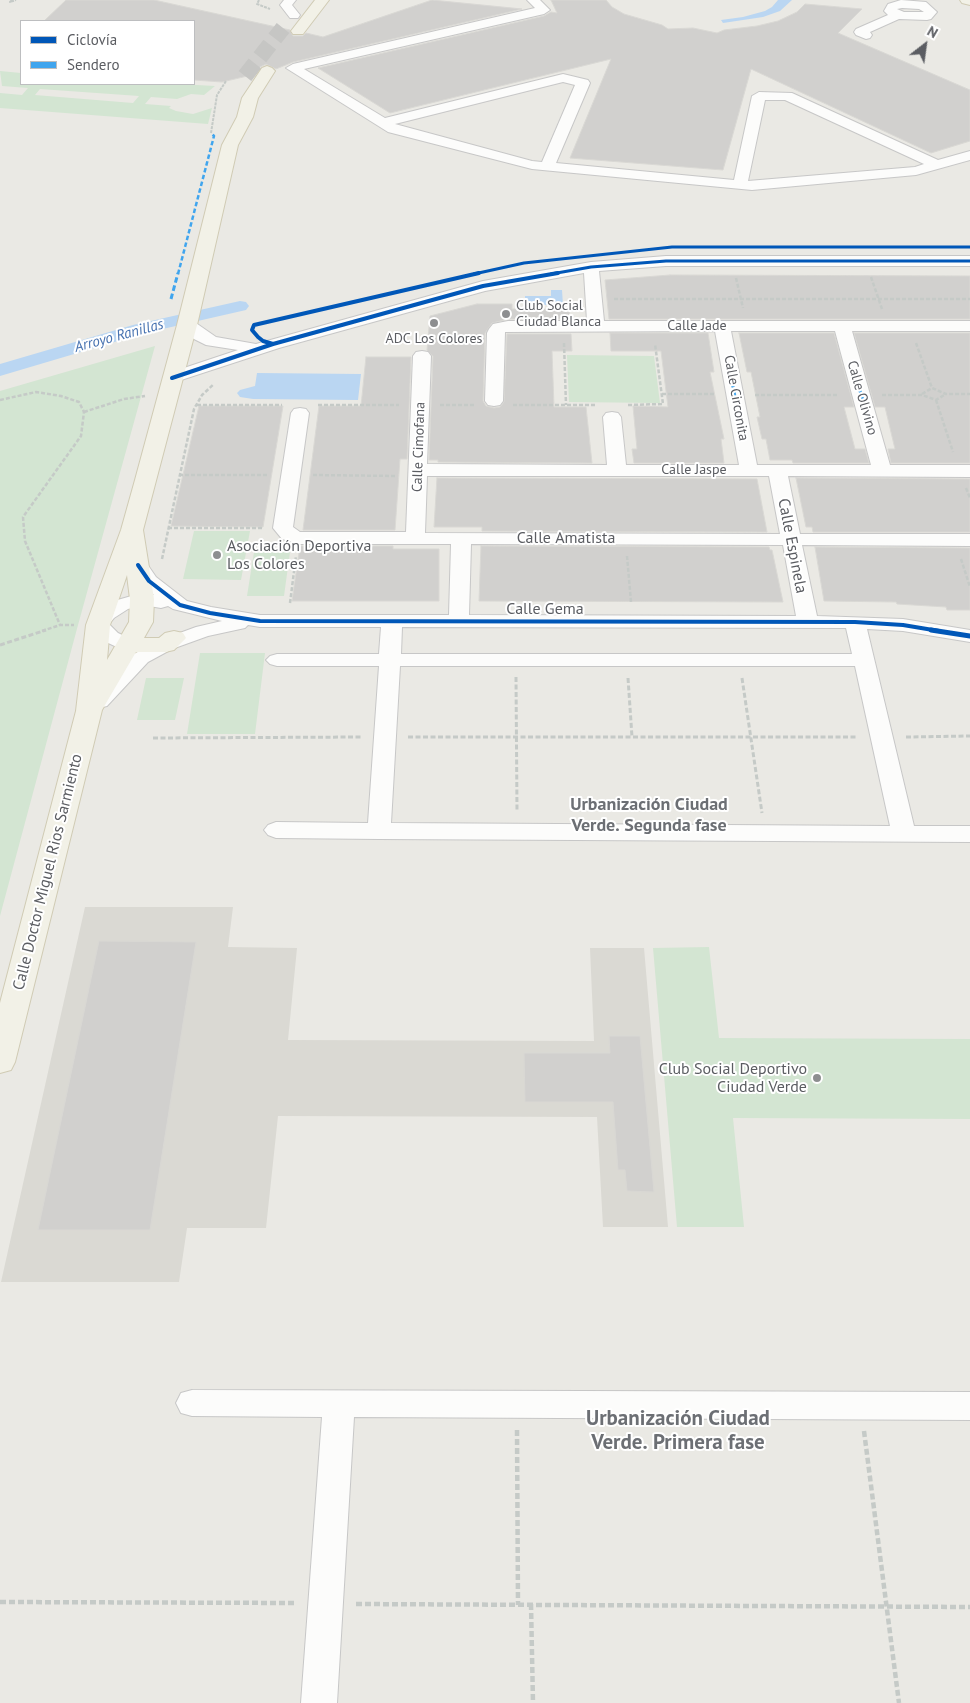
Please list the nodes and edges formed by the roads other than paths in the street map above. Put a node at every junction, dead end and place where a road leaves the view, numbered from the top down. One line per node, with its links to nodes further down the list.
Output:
1 (290, 0): 6 (street)
2 (305, 0): 6 (main road)
3 (322, 0): 8 (main road)
4 (533, 0): 12 (street)
5 (880, 0): 9 (street)
6 (294, 15): 7 (main road)
7 (283, 28)
8 (298, 31)
9 (866, 35)
10 (267, 71): 13 (main road, Calle Doctor Miguel Rios Sarmiento)
11 (227, 113): 13 (main road, Calle Doctor Miguel Rios Sarmiento)
12 (383, 123): 16 (street); 16 (street)
13 (230, 146): 20 (main road, Calle Doctor Miguel Rios Sarmiento)
14 (970, 156): 15 (street)
15 (938, 165): 17 (street); 17 (street)
16 (548, 167): 17 (street)
17 (740, 184)
18 (970, 261): 19 (street)
19 (591, 267): 21 (street); 25 (street)
20 (187, 325): 26 (street); 28 (main road, Calle Doctor Miguel Rios Sarmiento)
21 (596, 326): 22 (street, Calle Jade); 29 (street, Calle Jade)
22 (722, 326): 23 (street, Calle Jade); 34 (street, Calle Circonita)
23 (842, 326): 24 (street, Calle Jade); 36 (street, Calle Olivino)
24 (970, 326)
25 (273, 344): 26 (street); 28 (street)
26 (250, 347): 28 (street)
27 (422, 356): 32 (street, Calle Cimofana)
28 (174, 370): 38 (main road, Calle Doctor Miguel Rios Sarmiento)
29 (494, 404)
30 (607, 411): 33 (street)
31 (300, 413): 39 (street, Calle Amatista)
32 (418, 470): 33 (street, Calle Jaspe); 39 (street, Calle Cimofana)
33 (617, 470): 34 (street, Calle Jaspe)
34 (749, 470): 35 (street, Calle Jaspe)
35 (777, 470): 36 (street, Calle Jaspe); 41 (street, Calle Espinela)
36 (882, 470): 37 (street, Calle Jaspe)
37 (965, 471)
38 (132, 530): 43 (main road, Calle Doctor Miguel Rios Sarmiento); 51 (main road, Calle Doctor Miguel Rios Sarmiento)
39 (415, 538): 40 (street, Calle Amatista)
40 (461, 538): 41 (street, Calle Amatista); 47 (street)
41 (790, 538): 42 (street, Calle Amatista); 49 (street, Calle Espinela)
42 (962, 540)
43 (138, 565): 44 (main road, Calle Doctor Miguel Rios Sarmiento); 45 (street, Calle Gema)
44 (142, 599): 45 (street); 51 (street); 54 (main road, Calle Doctor Miguel Rios Sarmiento)
45 (180, 605): 46 (street, Calle Gema); 53 (street)
46 (260, 620): 48 (street, Calle Gema); 53 (street, Calle Gema)
47 (458, 621): 48 (street, Calle Gema); 49 (street, Calle Gema)
48 (392, 622): 56 (street)
49 (808, 622): 50 (street, Calle Gema)
50 (856, 622): 52 (street, Calle Gema); 57 (street)
51 (88, 625): 54 (street); 58 (main road, Calle Doctor Miguel Rios Sarmiento)
52 (970, 636)
53 (170, 641): 54 (main road); 58 (street, Calle Gema)
54 (128, 645): 58 (main road, Calle Doctor Miguel Rios Sarmiento)
55 (277, 660): 56 (street)
56 (390, 660): 57 (street); 60 (street)
57 (864, 660): 61 (street)
58 (89, 712): 63 (main road, Calle Doctor Miguel Rios Sarmiento)
59 (276, 830): 60 (street)
60 (379, 830): 61 (street)
61 (904, 834): 62 (street)
62 (970, 834)
63 (0, 1062)
64 (192, 1403): 65 (street)
65 (339, 1404): 66 (street); 67 (street)
66 (970, 1406)
67 (319, 1703)

